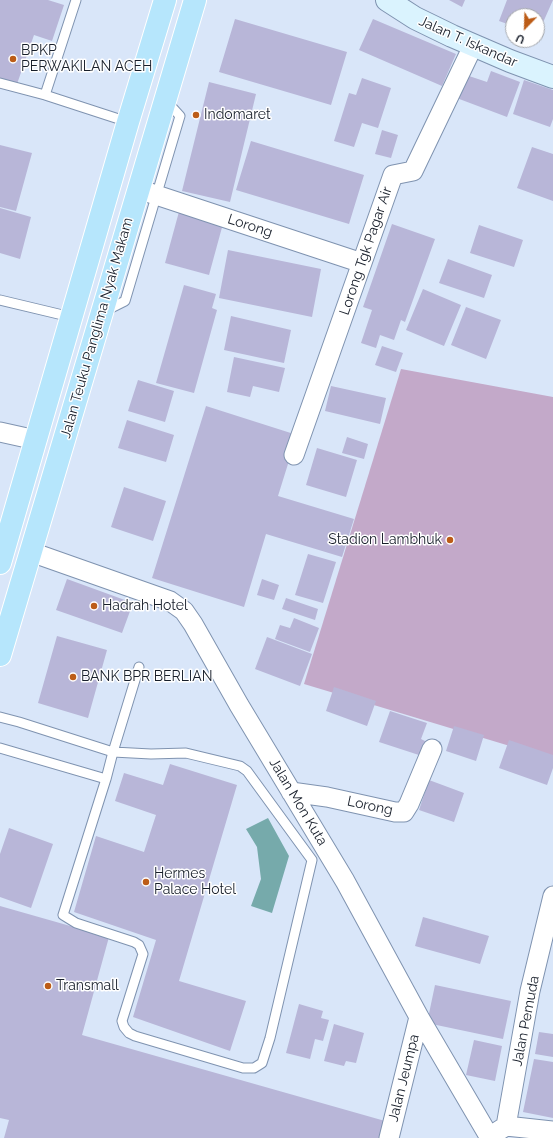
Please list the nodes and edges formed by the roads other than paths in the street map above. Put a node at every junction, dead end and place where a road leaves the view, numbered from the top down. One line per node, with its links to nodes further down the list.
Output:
1 (76, 0): 8 (lane)
2 (165, 0): 9 (main road, Jalan Teuku Panglima Nyak Makam)
3 (195, 0): 10 (main road, Jalan Teuku Panglima Nyak Makam)
4 (387, 0): 5 (street, Jalan T. Iskandar)
5 (473, 46): 6 (street, Jalan T. Iskandar); 13 (street, Lorong Tgk Pagar Air)
6 (553, 77)
7 (0, 83): 8 (lane)
8 (45, 95): 9 (lane)
9 (128, 122): 11 (main road, Jalan Teuku Panglima Nyak Makam)
10 (147, 192): 12 (main road, Jalan Teuku Panglima Nyak Makam); 13 (street, Lorong); 15 (lane)
11 (94, 241): 12 (main road); 16 (main road, Jalan Teuku Panglima Nyak Makam)
12 (121, 250): 15 (main road, Jalan Teuku Panglima Nyak Makam)
13 (362, 263): 19 (street, Lorong Tgk Pagar Air)
14 (0, 300): 16 (lane)
15 (104, 306): 20 (main road, Jalan Teuku Panglima Nyak Makam)
16 (71, 317): 18 (main road, Jalan Teuku Panglima Nyak Makam)
17 (0, 432): 18 (street)
18 (36, 440): 21 (main road, Jalan Teuku Panglima Nyak Makam)
19 (294, 456)
20 (31, 552): 22 (main road, Jalan Teuku Panglima Nyak Makam); 29 (street, Jalan Mon Kuta)
21 (0, 563)
22 (0, 655)
23 (139, 667): 27 (lane)
24 (0, 717): 27 (lane)
25 (0, 748): 28 (lane)
26 (432, 749): 29 (street, Lorong)
27 (113, 752): 28 (lane); 28 (lane)
28 (106, 779)
29 (292, 792): 31 (street, Jalan Mon Kuta)
30 (553, 896): 32 (street, Jalan Pemuda)
31 (420, 1017): 34 (street, Jalan Jeumpa); 35 (street, Jalan Mon Kuta)
32 (506, 1126): 33 (street); 35 (street)
33 (553, 1131)
34 (389, 1138)
35 (489, 1138)

